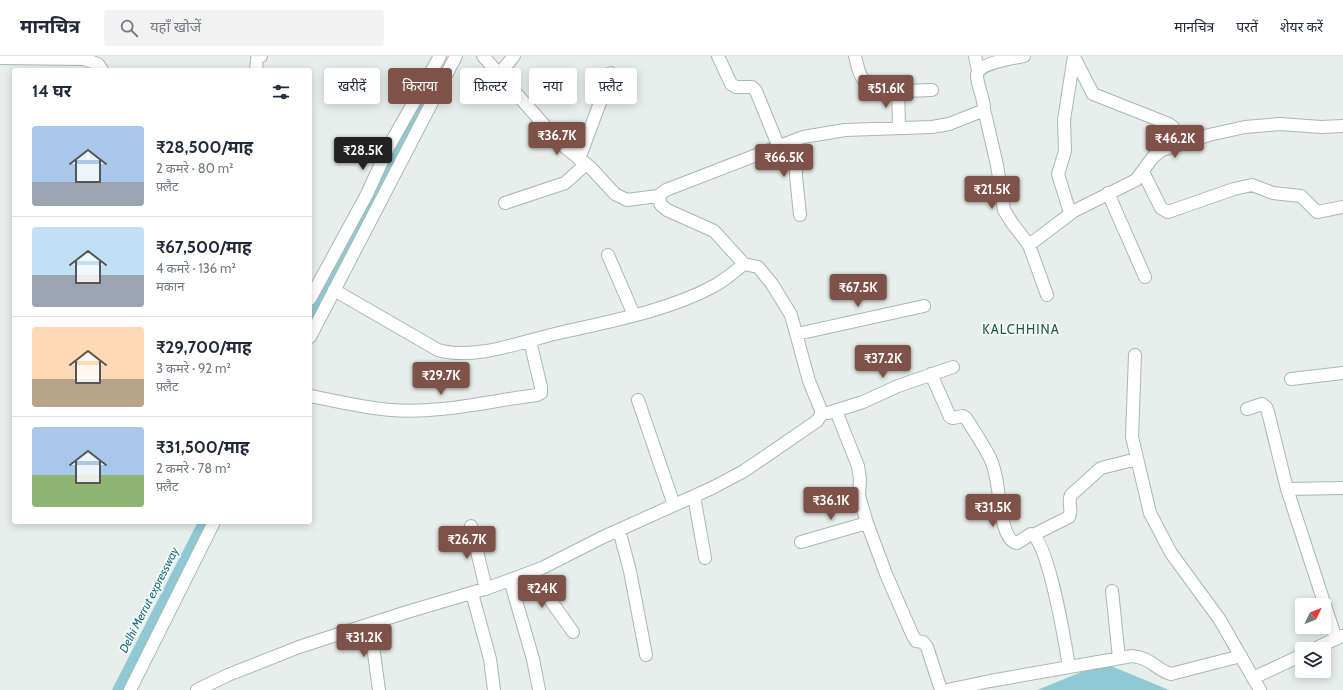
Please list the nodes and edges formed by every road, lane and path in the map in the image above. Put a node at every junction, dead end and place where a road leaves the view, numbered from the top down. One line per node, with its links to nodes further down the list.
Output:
1 (261, 56): 13 (street)
2 (440, 56): 40 (street)
3 (456, 56): 39 (street)
4 (483, 56): 14 (street)
5 (514, 56): 15 (street)
6 (718, 56): 25 (street)
7 (855, 56): 17 (street)
8 (975, 56): 16 (street)
9 (1024, 56): 16 (street)
10 (1074, 56): 26 (street); 33 (street)
11 (0, 58): 12 (street)
12 (101, 68)
13 (256, 68)
14 (494, 68)
15 (504, 68)
16 (978, 71): 21 (street)
17 (898, 90): 18 (street); 23 (street)
18 (932, 90)
19 (521, 99): 27 (street)
20 (601, 104): 27 (street)
21 (984, 108): 23 (street); 35 (street)
22 (1343, 126): 26 (street)
23 (899, 127): 24 (street)
24 (797, 139): 25 (street); 34 (street)
25 (778, 145): 30 (street)
26 (1179, 145): 28 (street)
27 (583, 161): 30 (street); 31 (street)
28 (1143, 172): 29 (street); 32 (street)
29 (1108, 193): 33 (street); 38 (street)
30 (658, 196): 37 (street)
31 (505, 203)
32 (1343, 207)
33 (1070, 213): 35 (street)
34 (800, 215)
35 (1029, 245): 41 (street)
36 (608, 256): 43 (street)
37 (744, 264): 43 (street); 45 (street)
38 (1145, 277)
39 (334, 290): 44 (street); 46 (street)
40 (312, 295)
41 (1047, 295)
42 (924, 306): 45 (street)
43 (634, 315): 46 (street)
44 (312, 333)
45 (797, 334): 56 (street)
46 (530, 341): 52 (street)
47 (1134, 355): 57 (street)
48 (953, 367): 50 (street)
49 (1343, 373): 51 (street)
50 (931, 374): 55 (street); 66 (street)
51 (1291, 379)
52 (312, 396)
53 (638, 400): 61 (street)
54 (1247, 409): 59 (street)
55 (836, 411): 56 (street); 62 (street)
56 (822, 415): 60 (street)
57 (1137, 458): 66 (street); 79 (street)
58 (1343, 488): 59 (street)
59 (1287, 489): 76 (street)
60 (694, 496): 61 (street); 68 (street)
61 (674, 505): 65 (street)
62 (867, 523): 67 (street); 89 (street)
63 (213, 524): 84 (street)
64 (471, 526): 71 (street)
65 (619, 530): 69 (street); 78 (street)
66 (1034, 535): 82 (street)
67 (801, 542)
68 (705, 558)
69 (531, 573): 70 (street); 75 (street)
70 (510, 580): 71 (street); 88 (street)
71 (486, 589): 73 (street)
72 (1112, 591): 80 (street)
73 (472, 593): 74 (street); 87 (street)
74 (370, 624): 85 (street); 86 (street)
75 (573, 632)
76 (1339, 637): 77 (street)
77 (1329, 642)
78 (646, 655)
79 (1241, 656): 80 (street); 83 (street)
80 (1120, 658): 82 (street)
81 (1295, 658): 83 (street)
82 (1069, 667): 90 (street)
83 (1253, 678): 91 (street)
84 (130, 690)
85 (197, 690)
86 (379, 690)
87 (494, 690)
88 (539, 690)
89 (941, 690)
90 (947, 690)
91 (1260, 690)

